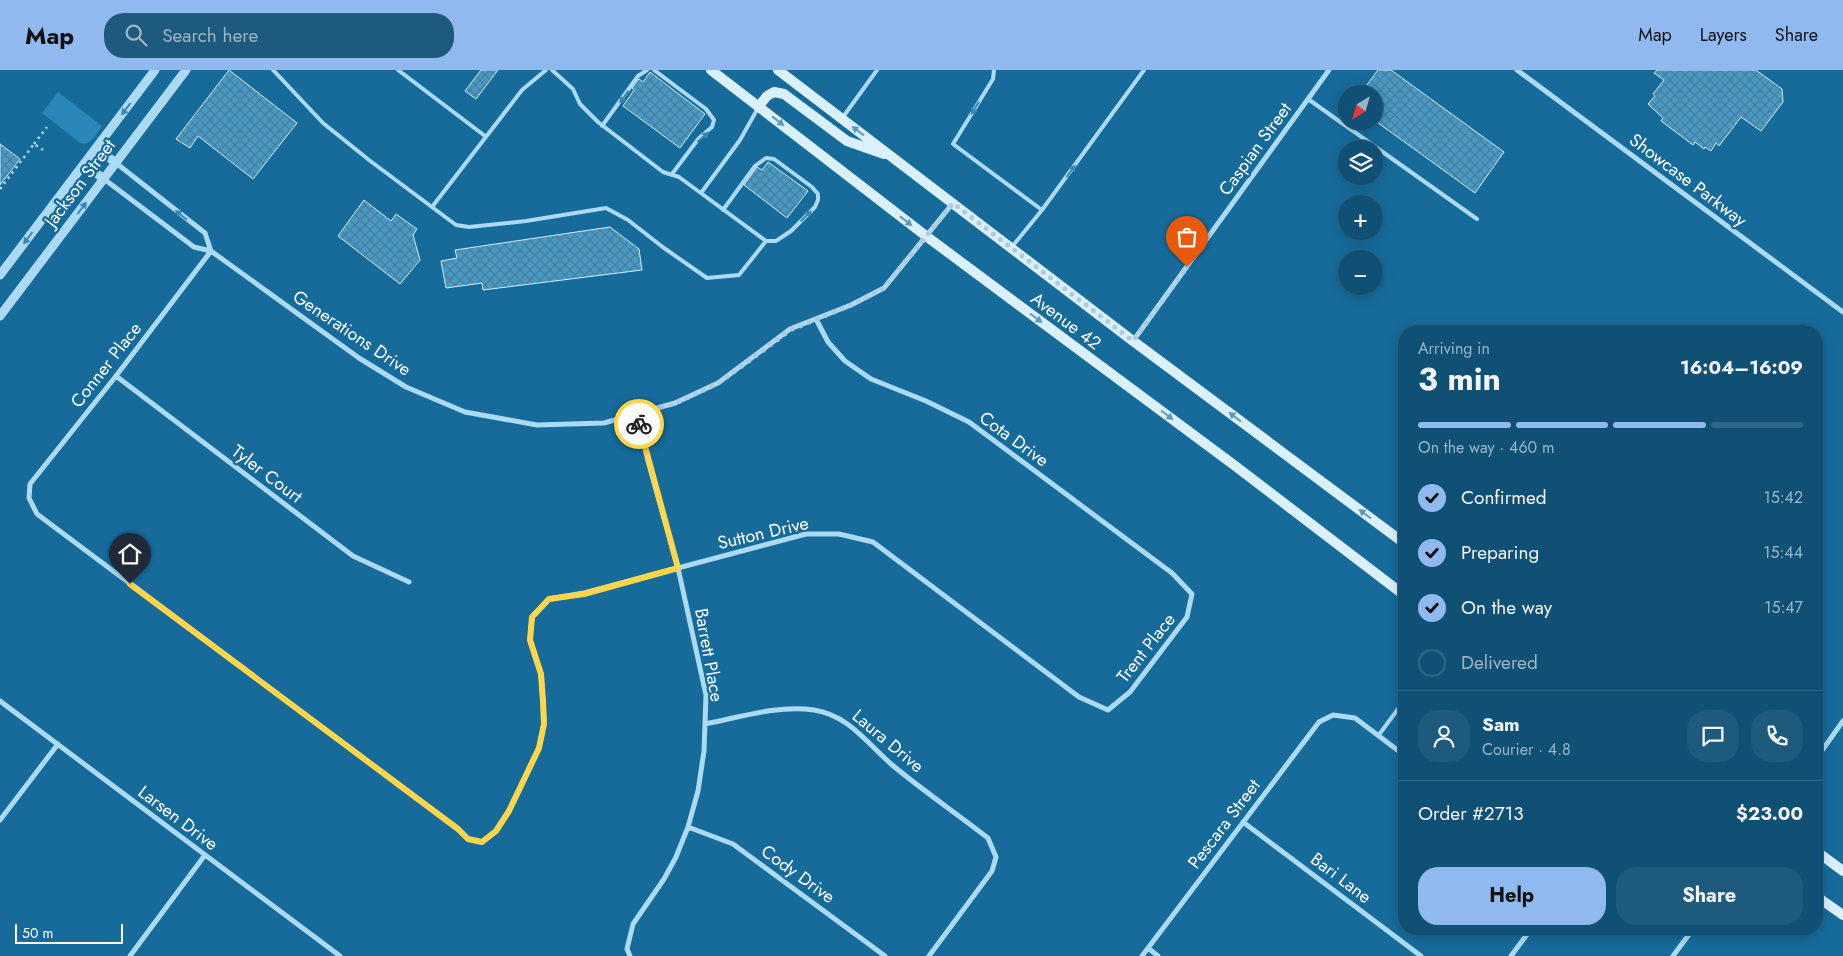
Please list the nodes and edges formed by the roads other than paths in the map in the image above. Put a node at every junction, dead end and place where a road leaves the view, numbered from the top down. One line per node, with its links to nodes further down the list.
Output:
1 (155, 70): 21 (street, Jackson Street, one-way to 21)
2 (186, 70): 23 (street, Jackson Street)
3 (273, 70): 29 (lane)
4 (398, 70): 20 (lane)
5 (546, 70): 20 (lane)
6 (552, 70): 19 (lane)
7 (646, 70): 19 (lane, one-way to 19)
8 (654, 70): 25 (lane, one-way to 8)
9 (712, 70): 17 (main road, Avenue 42)
10 (778, 70): 18 (main road, Avenue 42)
11 (877, 70): 18 (lane)
12 (994, 70): 31 (lane, one-way to 31)
13 (1144, 70): 31 (lane, one-way to 13)
14 (1329, 70): 16 (street, Caspian Street)
15 (1517, 70): 38 (street, Showcase Parkway)
16 (1308, 99): 32 (lane); 41 (street, Caspian Street)
17 (759, 106): 22 (main road); 27 (lane); 33 (main road, Avenue 42, one-way to 33)
18 (842, 119): 22 (main road, Avenue 42, one-way to 18)
19 (602, 126): 25 (lane)
20 (485, 136): 29 (lane)
21 (96, 148): 23 (street); 24 (street, Jackson Street)
22 (892, 156): 28 (main road, Avenue 42)
23 (116, 163): 26 (street, Jackson Street); 36 (street, Generations Drive, one-way to 23)
24 (84, 164): 26 (street); 37 (street, Jackson Street, one-way to 37)
25 (672, 174): 27 (lane)
26 (104, 179): 36 (street, Generations Drive); 39 (street, Jackson Street, one-way to 26)
27 (701, 193): 30 (lane)
28 (953, 203): 33 (street, Generations Drive); 35 (main road, Avenue 42)
29 (432, 207): 34 (lane)
30 (723, 210): 34 (lane); 34 (lane, one-way to 30)
31 (1042, 210): 35 (lane)
32 (1477, 219)
33 (926, 236): 40 (street, Generations Drive); 47 (main road, Avenue 42, one-way to 47)
34 (766, 241)
35 (1011, 248): 41 (main road, Avenue 42)
36 (212, 251): 42 (street, Conner Place); 43 (street, Generations Drive)
37 (0, 275)
38 (1843, 312)
39 (0, 316)
40 (816, 319): 43 (street, Generations Drive); 48 (street, Cota Drive)
41 (1133, 341): 44 (main road, Avenue 42, one-way to 41)
42 (116, 376): 46 (street, Tyler Court); 49 (street, Conner Place)
43 (637, 414): 45 (street, Barrett Place)
44 (1398, 540)
45 (678, 568): 49 (street, Sutton Drive); 52 (street, Sutton Drive); 54 (street, Barrett Place)
46 (409, 582)
47 (1398, 590)
48 (1192, 594): 52 (street, Trent Place)
49 (532, 617)
50 (0, 701): 56 (street, Larsen Drive)
51 (1398, 709): 55 (lane)
52 (1108, 710)
53 (1843, 722): 57 (street)
54 (705, 724): 61 (street, Barrett Place); 74 (street, Laura Drive)
55 (1378, 736): 58 (street); 60 (street, Pescara Street)
56 (58, 744): 59 (street); 62 (street, Larsen Drive)
57 (1823, 749)
58 (1398, 751)
59 (0, 820)
60 (1243, 822): 69 (street, Pescara Street); 77 (street, Bari Lane)
61 (688, 827): 72 (street, Barrett Place); 73 (street, Cody Drive)
62 (205, 855): 70 (street); 71 (street, Larsen Drive)
63 (1823, 856): 64 (main road)
64 (1843, 871)
65 (1823, 901): 66 (main road)
66 (1843, 915)
67 (1527, 935): 78 (street)
68 (1689, 935): 79 (street)
69 (1148, 948): 75 (street, Pescara Street); 76 (street)
70 (130, 956)
71 (340, 956)
72 (630, 956)
73 (885, 956)
74 (929, 956)
75 (1142, 956)
76 (1158, 956)
77 (1421, 956)
78 (1511, 956)
79 (1673, 956)

